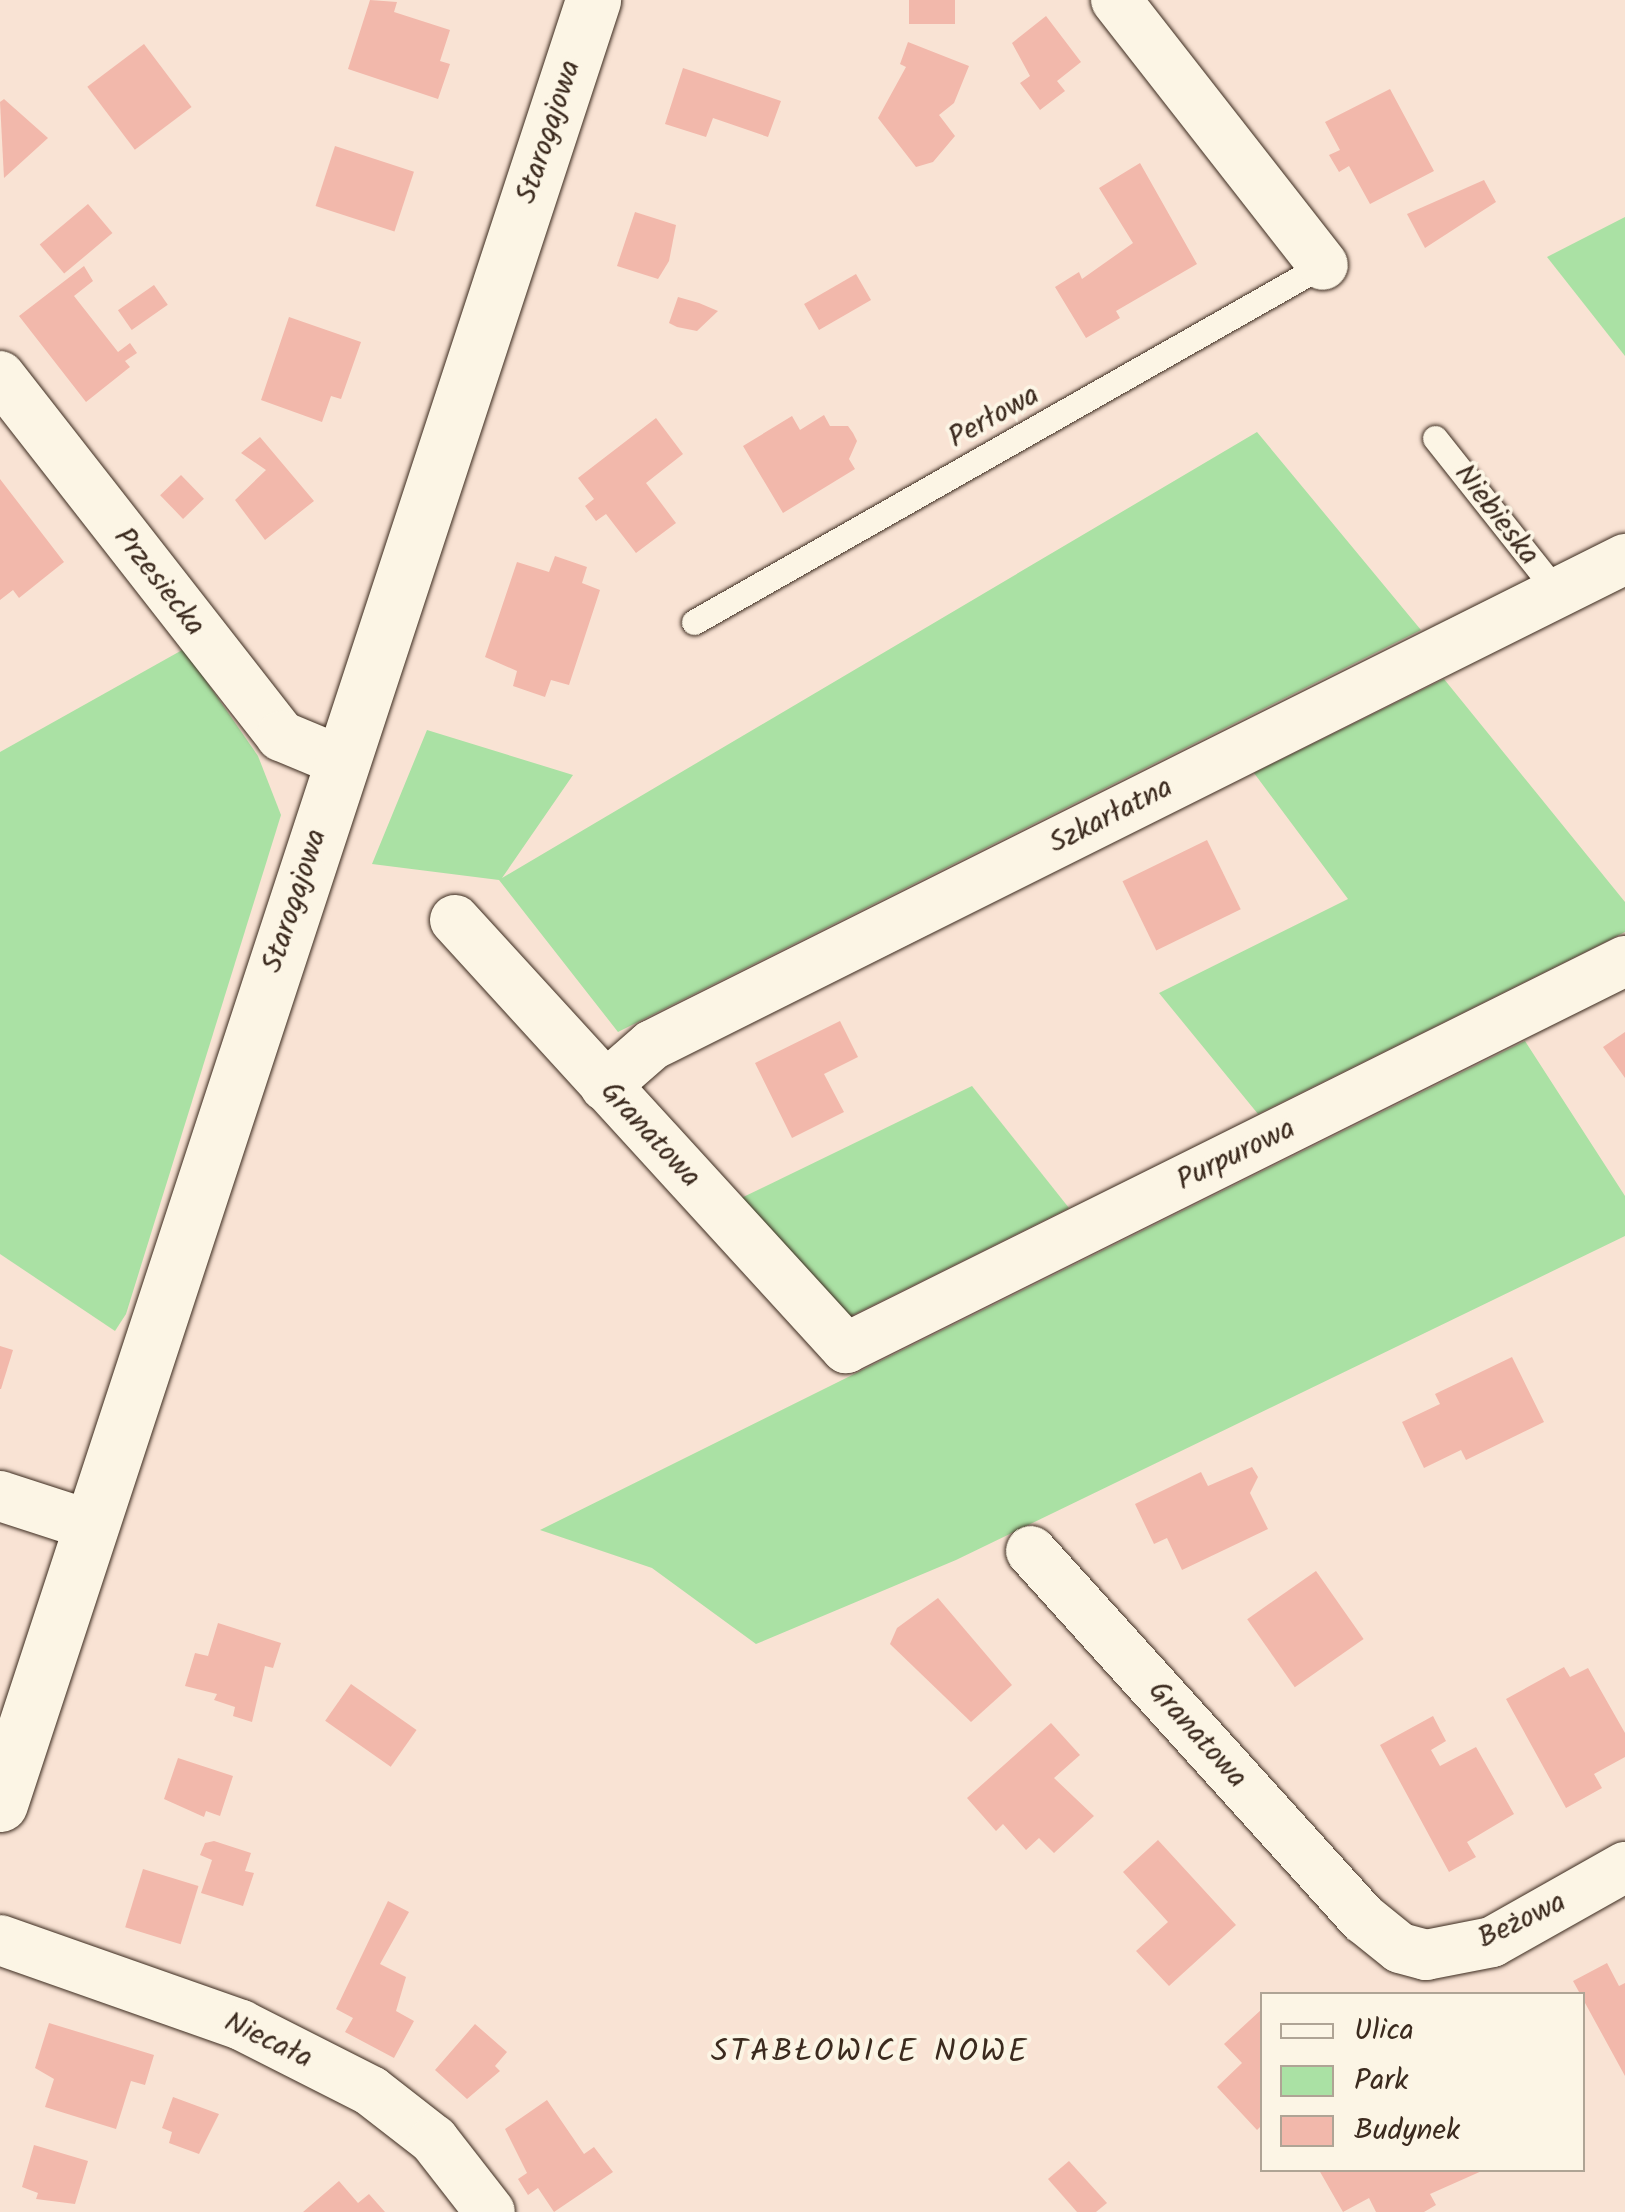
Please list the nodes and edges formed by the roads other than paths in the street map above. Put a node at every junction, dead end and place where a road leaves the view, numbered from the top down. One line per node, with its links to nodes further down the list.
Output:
1 (1116, 0): 3 (street)
2 (589, 1): 9 (street, Starogajowa)
3 (1324, 265): 8 (lane, Perłowa)
4 (0, 376): 9 (street, Przesiecka)
5 (1435, 438): 7 (lane, Niebieska)
6 (1625, 559): 7 (street, Szkarłatna)
7 (1557, 592): 12 (street, Szkarłatna)
8 (694, 622)
9 (341, 761): 15 (street, Starogajowa)
10 (455, 920): 12 (street, Granatowa)
11 (1625, 960): 13 (street, Purpurowa)
12 (606, 1086): 13 (street, Granatowa)
13 (846, 1348)
14 (0, 1496): 15 (street)
15 (89, 1525): 17 (street, Starogajowa)
16 (1031, 1551): 19 (street, Granatowa)
17 (0, 1804)
18 (1625, 1867): 19 (street, Beżowa)
19 (1364, 1920)
20 (0, 1940): 21 (street, Niecała)
21 (490, 2212)

